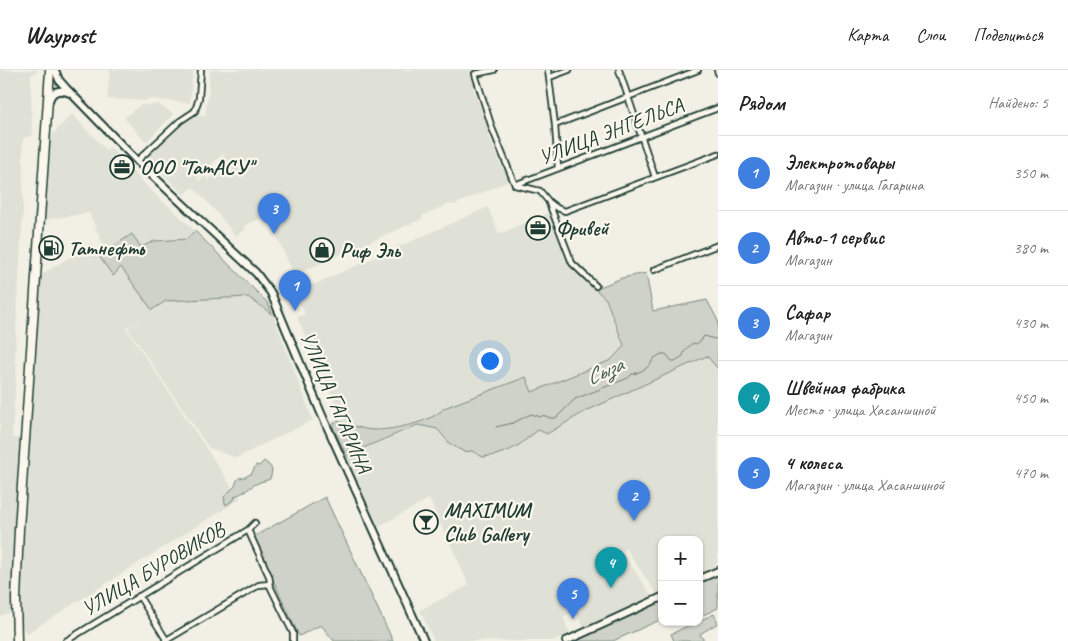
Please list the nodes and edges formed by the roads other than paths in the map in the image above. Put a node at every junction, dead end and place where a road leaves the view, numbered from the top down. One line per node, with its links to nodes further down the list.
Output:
1 (50, 70): 12 (main road)
2 (55, 70): 10 (street, УЛИЦА ГАГАРИНА)
3 (201, 70): 17 (street)
4 (494, 70): 20 (street)
5 (548, 70): 9 (street)
6 (570, 70): 9 (street)
7 (619, 70): 11 (street)
8 (698, 70): 11 (street)
9 (550, 78): 14 (street)
10 (74, 96): 12 (street); 17 (street, УЛИЦА ГАГАРИНА)
11 (627, 97): 14 (street); 15 (street)
12 (48, 103): 32 (main road)
13 (718, 108): 15 (street, УЛИЦА ЭНГЕЛЬСА)
14 (554, 124): 18 (street)
15 (641, 137): 18 (street, УЛИЦА ЭНГЕЛЬСА); 19 (street)
16 (718, 154): 19 (street)
17 (137, 161): 36 (street, УЛИЦА ГАГАРИНА)
18 (558, 168): 20 (street, УЛИЦА ЭНГЕЛЬСА)
19 (655, 177): 21 (street)
20 (515, 185): 21 (street)
21 (549, 202): 24 (street)
22 (718, 245): 23 (street)
23 (654, 270)
24 (596, 286)
25 (255, 523): 26 (street, УЛИЦА БУРОВИКОВ)
26 (248, 530): 29 (street); 30 (street, УЛИЦА БУРОВИКОВ)
27 (718, 570): 28 (street)
28 (703, 577)
29 (269, 584): 34 (street); 35 (street)
30 (140, 596): 33 (street, УЛИЦА БУРОВИКОВ); 34 (street)
31 (658, 599): 37 (street)
32 (17, 641)
33 (66, 641)
34 (166, 641)
35 (293, 641)
36 (424, 641)
37 (566, 641)

